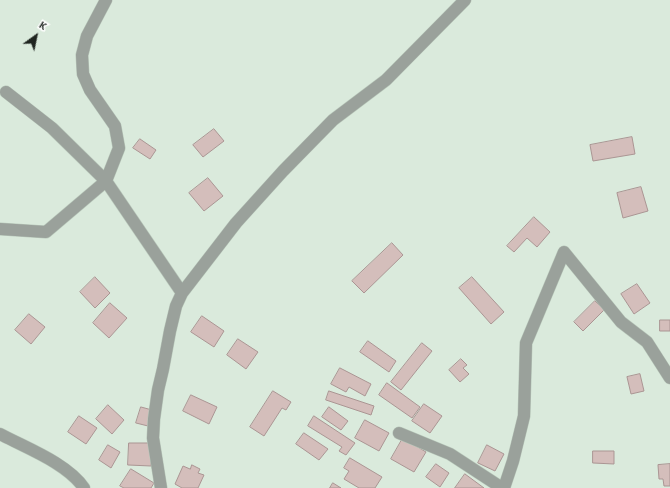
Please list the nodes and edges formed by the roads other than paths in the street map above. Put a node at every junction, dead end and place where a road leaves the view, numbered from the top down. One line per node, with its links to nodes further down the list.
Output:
1 (106, 0): 4 (street)
2 (466, 0): 6 (street)
3 (6, 92): 4 (street)
4 (106, 181): 5 (street); 6 (street)
5 (0, 229)
6 (182, 293): 11 (street)
7 (670, 378): 12 (street)
8 (399, 432): 12 (street)
9 (0, 434): 10 (street)
10 (84, 488)
11 (161, 488)
12 (503, 488)

